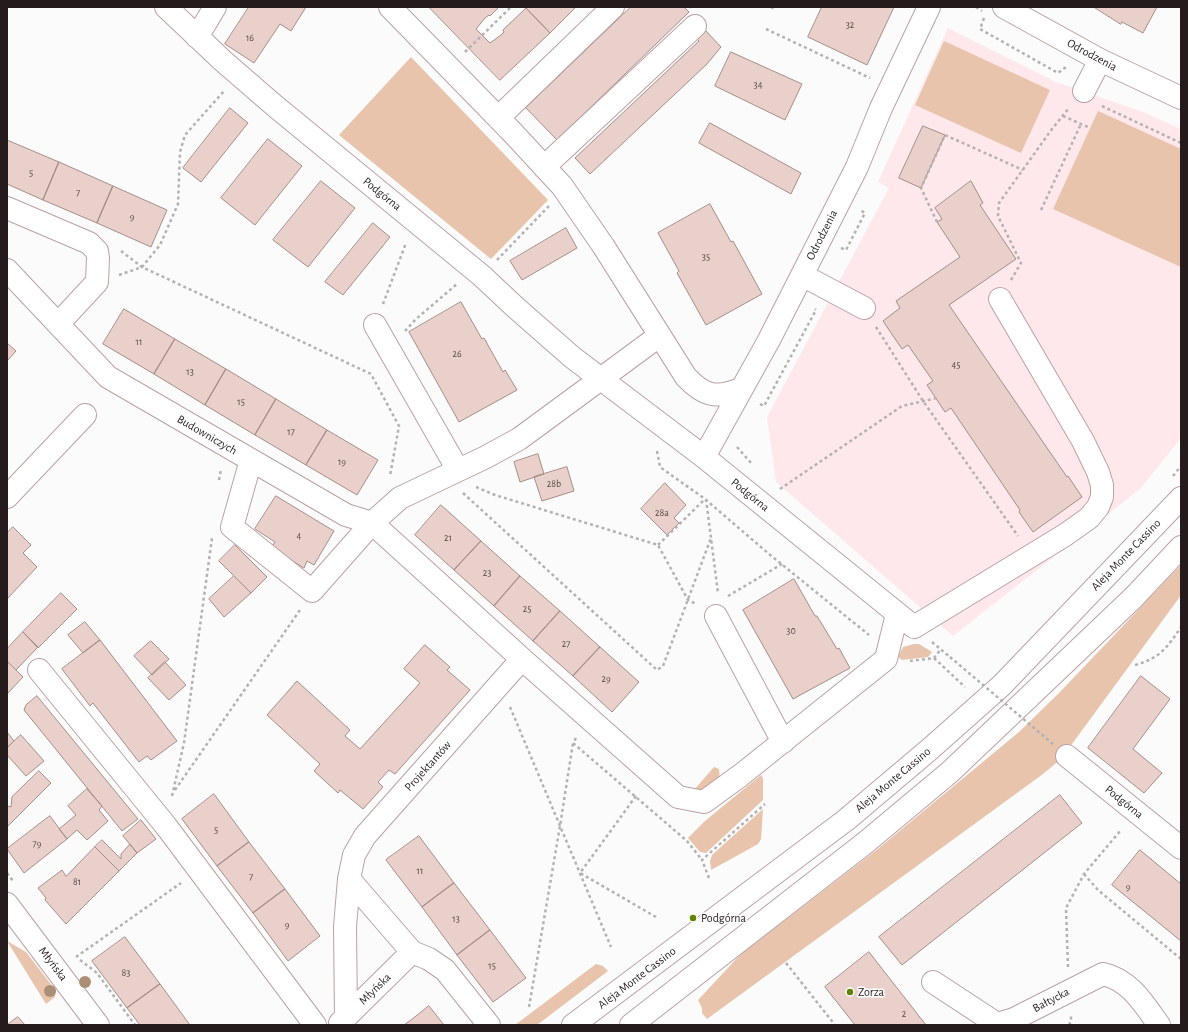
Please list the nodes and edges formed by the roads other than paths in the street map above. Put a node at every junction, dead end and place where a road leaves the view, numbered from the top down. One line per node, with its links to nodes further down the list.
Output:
1 (166, 7): 8 (street, Podgórna)
2 (215, 7): 8 (street)
3 (390, 7): 10 (street)
4 (613, 7): 10 (street)
5 (929, 7): 14 (street, Odrodzenia)
6 (1004, 7): 9 (street, Odrodzenia)
7 (695, 26): 11 (street)
8 (197, 37): 20 (street, Podgórna)
9 (1181, 98)
10 (498, 118): 11 (street)
11 (544, 167): 19 (street)
12 (7, 208): 17 (street)
13 (7, 270): 17 (street, Budowniczych)
14 (808, 278): 16 (street); 21 (street, Odrodzenia)
15 (1000, 299): 31 (street)
16 (864, 308)
17 (58, 324): 24 (street, Budowniczych)
18 (375, 325): 25 (street)
19 (659, 336): 20 (street); 21 (street)
20 (600, 379): 23 (street, Podgórna); 25 (street)
21 (749, 396): 23 (street, Odrodzenia)
22 (85, 415): 26 (street)
23 (704, 458): 31 (street, Podgórna)
24 (251, 460): 28 (street, Budowniczych); 28 (street)
25 (451, 473): 28 (street)
26 (7, 497)
27 (1181, 498): 45 (street, Aleja Monte Cassino)
28 (372, 523): 32 (street)
29 (1181, 547): 46 (street)
30 (720, 603): 34 (street)
31 (905, 620): 34 (street)
32 (522, 659): 34 (street); 37 (street, Projektantów)
33 (39, 670): 43 (street)
34 (783, 742)
35 (1060, 750): 36 (street, Podgórna)
36 (1181, 848)
37 (349, 879): 39 (street); 41 (street, Projektantów)
38 (7, 904): 42 (street, Młyńska)
39 (412, 952): 41 (street, Młyńska); 44 (street)
40 (933, 982): 47 (street, Bałtycka)
41 (342, 1021)
42 (98, 1025)
43 (314, 1025)
44 (489, 1025)
45 (573, 1025)
46 (631, 1025)
47 (1159, 1025)

